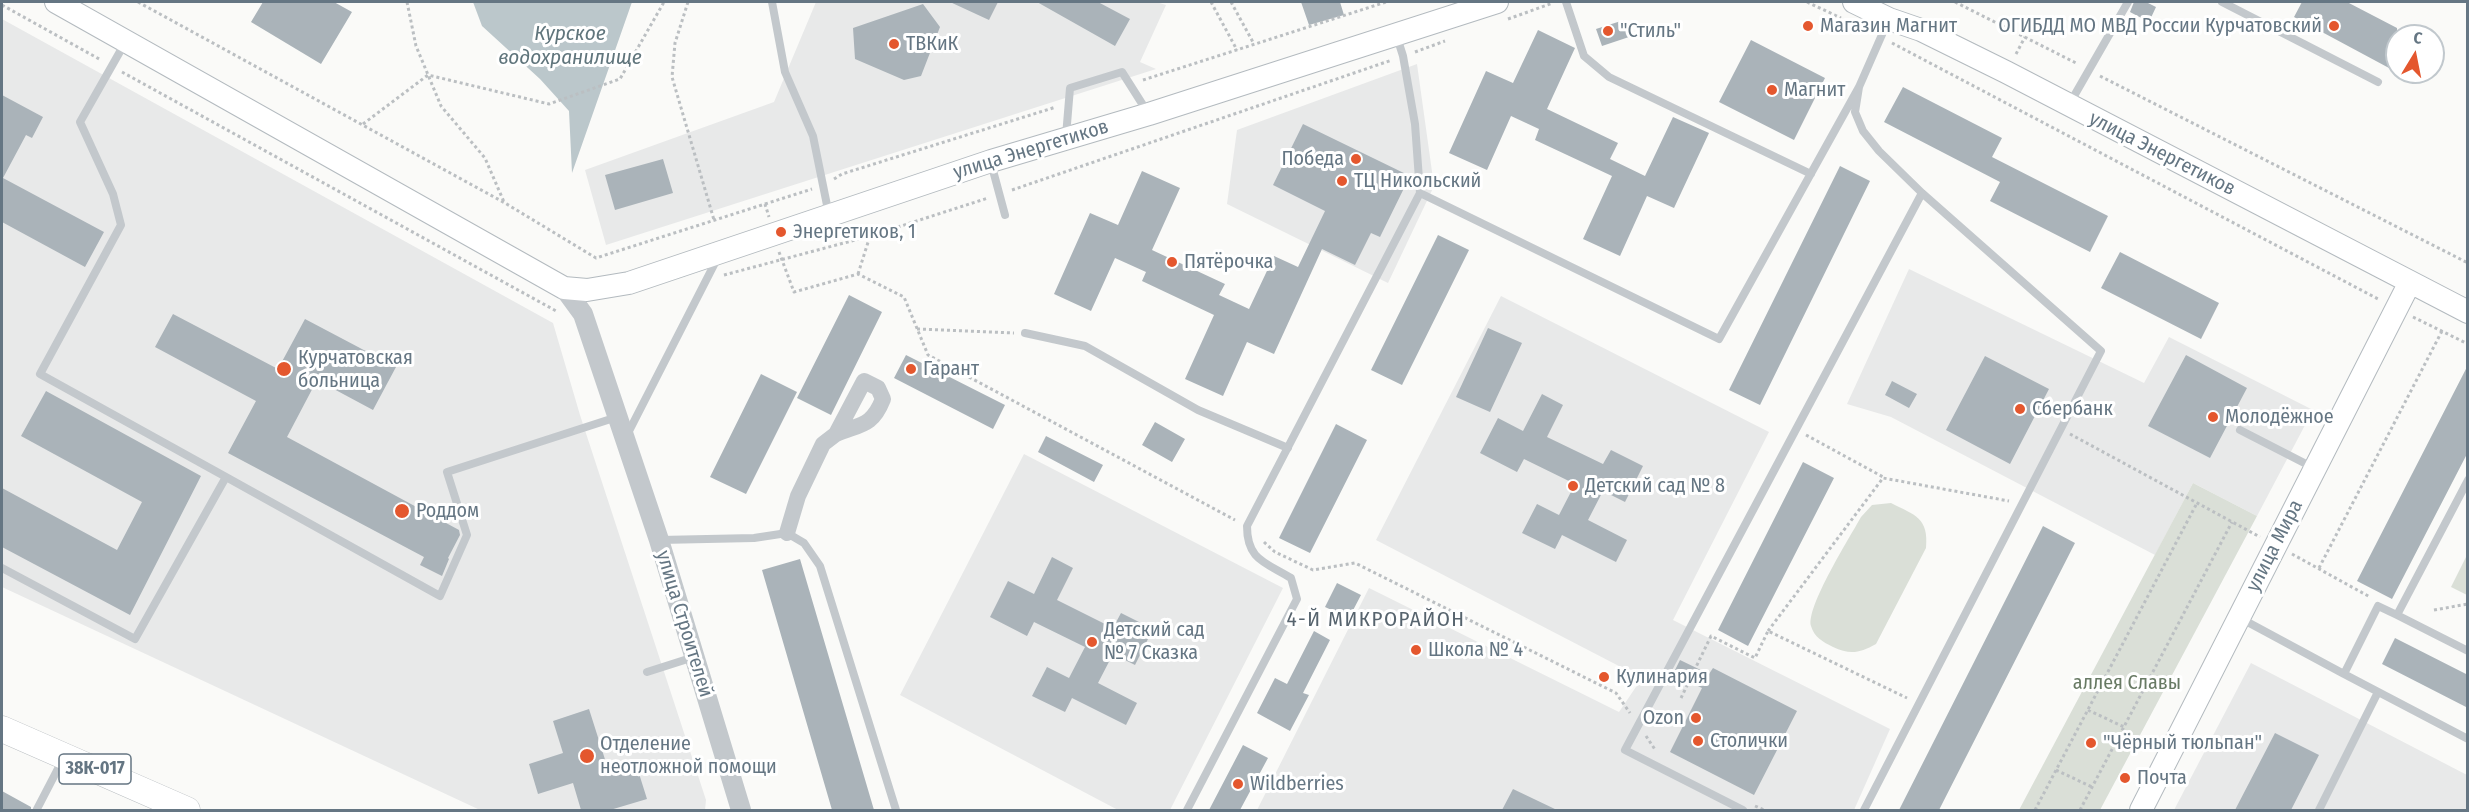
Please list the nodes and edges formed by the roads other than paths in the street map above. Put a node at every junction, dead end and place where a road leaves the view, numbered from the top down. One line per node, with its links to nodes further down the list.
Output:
1 (56, 2): 10 (main road)
2 (772, 2): 20 (lane)
3 (1566, 2): 17 (lane)
4 (2128, 2): 13 (lane)
5 (2222, 2): 11 (lane)
6 (1500, 11): 9 (main road, улица Энергетиков)
7 (1852, 12): 8 (main road, улица Энергетиков)
8 (1885, 28): 12 (lane); 13 (main road, улица Энергетиков)
9 (1396, 33): 14 (main road, улица Энергетиков); 18 (lane)
10 (126, 41): 24 (main road); 33 (lane)
11 (2378, 82)
12 (1859, 87): 17 (lane); 19 (lane)
13 (2068, 106): 23 (main road, улица Энергетиков)
14 (1149, 114): 15 (main road, улица Энергетиков); 15 (lane)
15 (1066, 139): 16 (main road, улица Энергетиков)
16 (991, 161): 20 (main road, улица Энергетиков); 21 (lane)
17 (1811, 174): 18 (lane)
18 (1420, 193): 31 (lane)
19 (1922, 193): 53 (lane); 54 (lane)
20 (829, 215): 22 (main road, улица Энергетиков)
21 (1005, 215)
22 (721, 251): 24 (main road, улица Энергетиков); 30 (lane)
23 (2410, 282): 25 (main road, улица Энергетиков); 32 (main road, улица Мира)
24 (564, 288): 27 (street, улица Строителей)
25 (2468, 312)
26 (1025, 333): 31 (lane)
27 (618, 417): 30 (street, улица Строителей); 33 (lane)
28 (2240, 430): 32 (lane)
29 (836, 434): 35 (street)
30 (625, 439): 36 (street, улица Строителей)
31 (1288, 448): 52 (lane)
32 (2315, 469): 39 (main road, улица Мира)
33 (226, 477): 37 (lane)
34 (2468, 480): 38 (lane)
35 (787, 533): 36 (lane); 51 (lane)
36 (659, 540): 41 (street, улица Строителей)
37 (2, 568)
38 (2397, 615): 40 (lane); 43 (lane)
39 (2239, 618): 43 (lane); 55 (main road, улица Мира)
40 (2468, 651)
41 (694, 657): 42 (lane); 50 (street, улица Строителей)
42 (647, 672)
43 (2344, 674): 44 (lane)
44 (2379, 692): 46 (lane); 56 (lane)
45 (2, 729): 47 (main road, 38К-017)
46 (2468, 739)
47 (64, 756): 48 (main road, 38К-017); 49 (lane)
48 (175, 808)
49 (37, 809)
50 (741, 810)
51 (896, 810)
52 (1187, 810)
53 (1743, 810)
54 (1864, 810)
55 (2140, 810)
56 (2319, 810)

